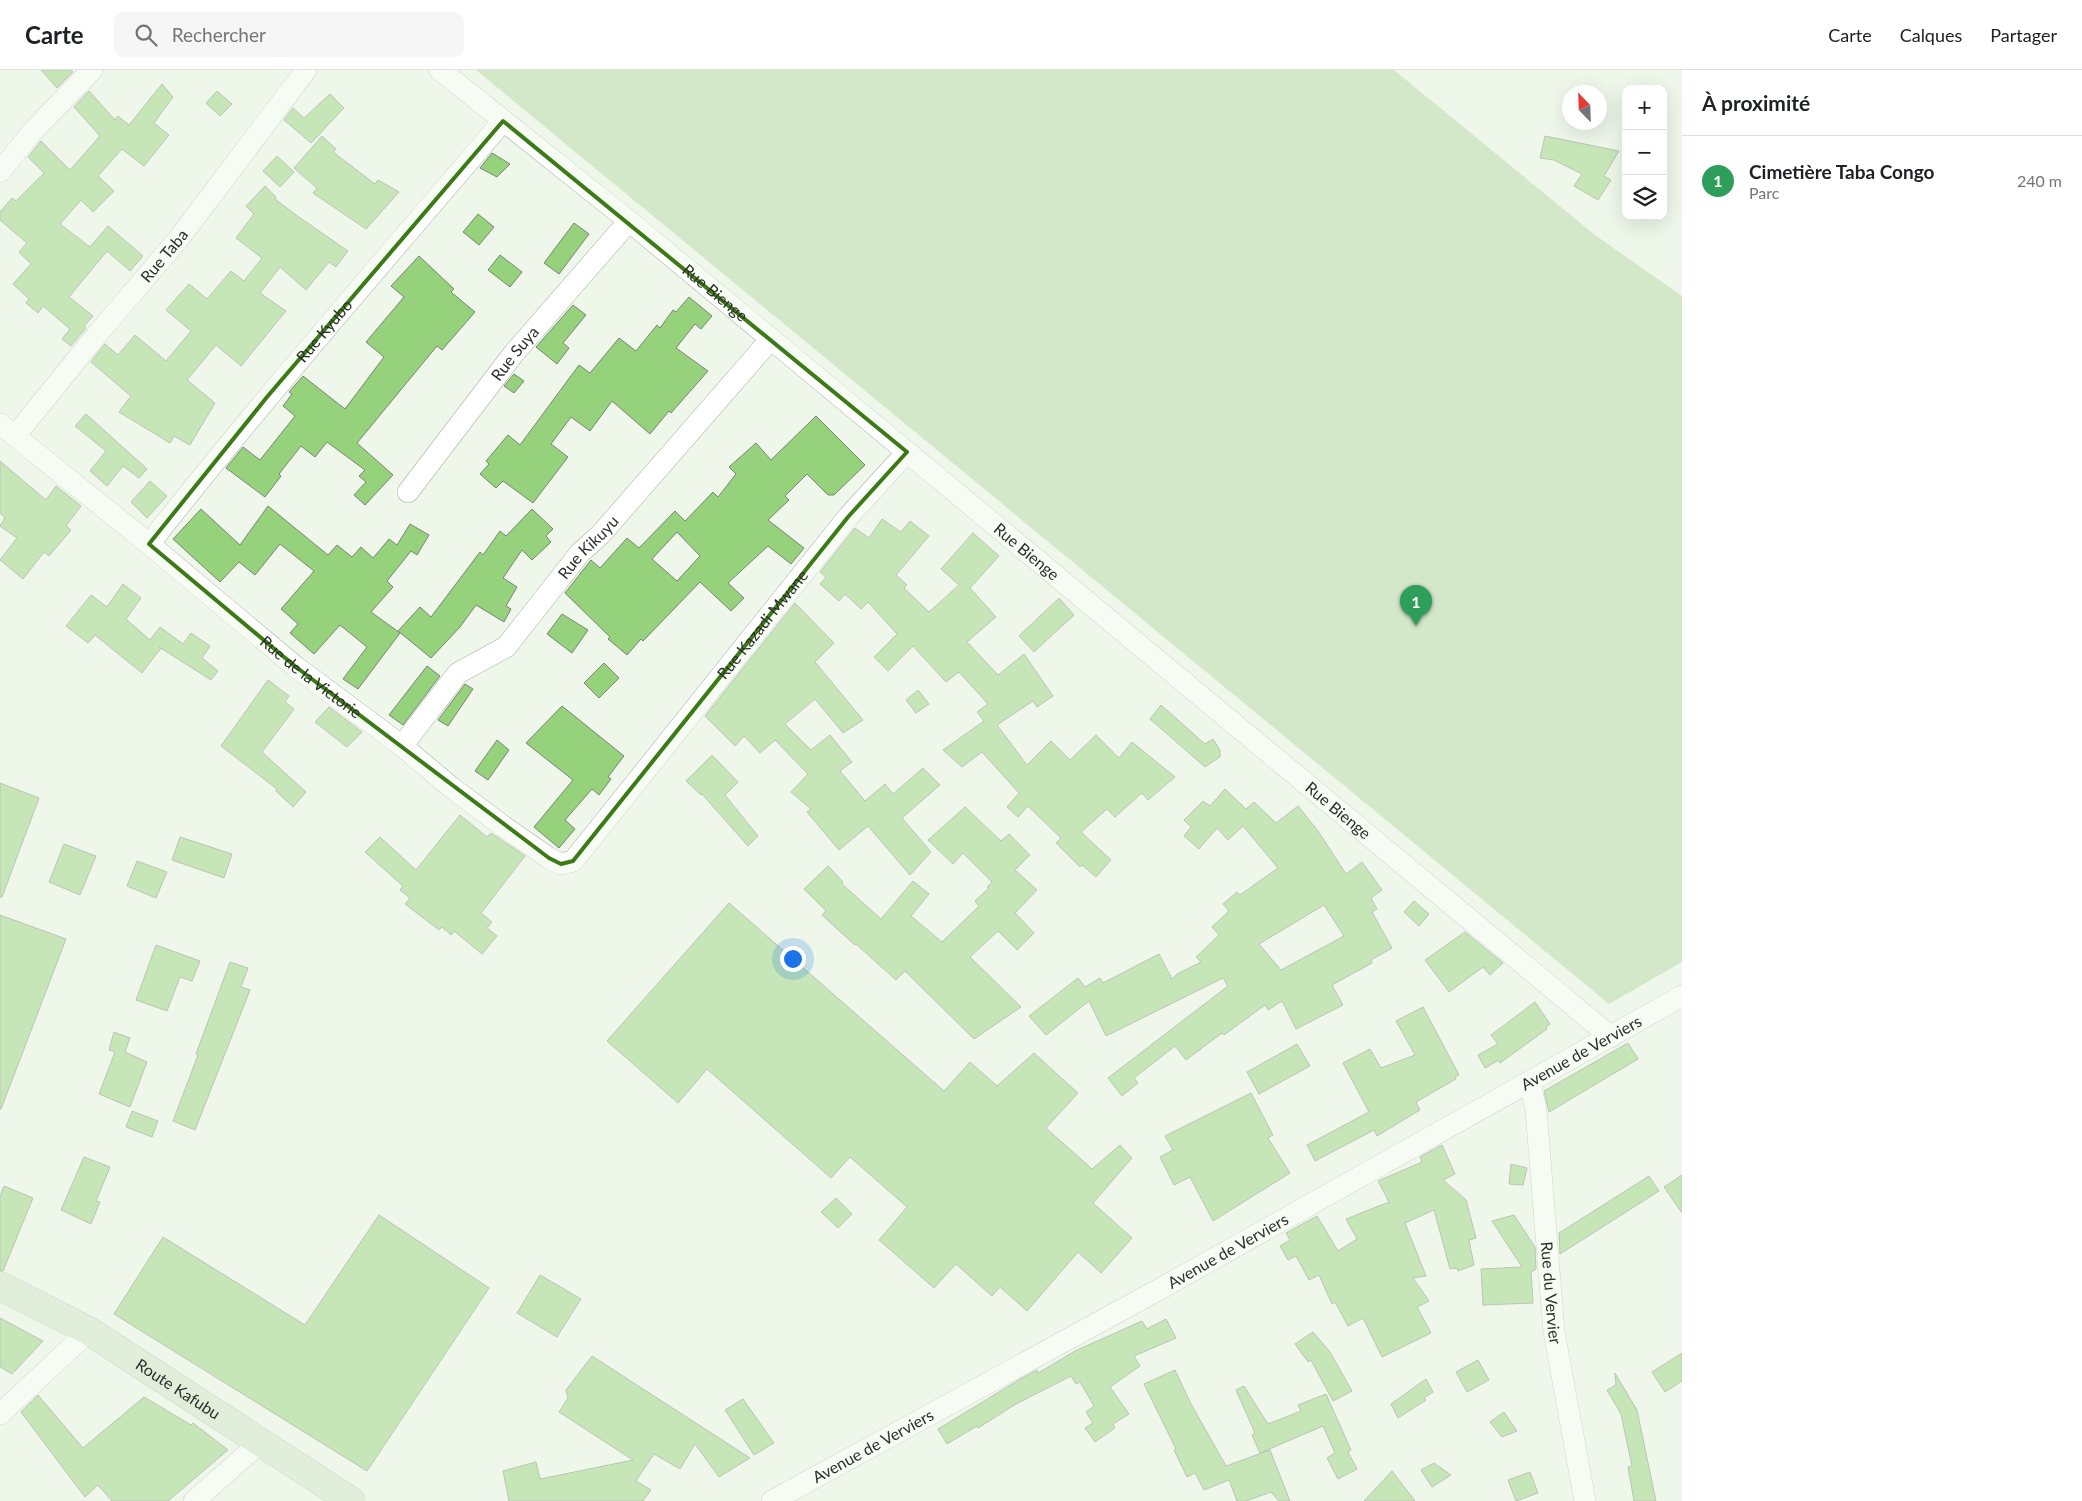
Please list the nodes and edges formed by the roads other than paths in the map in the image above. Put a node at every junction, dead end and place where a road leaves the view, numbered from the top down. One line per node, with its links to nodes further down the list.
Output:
1 (92, 70): 5 (street)
2 (306, 70): 8 (street, Rue Taba)
3 (440, 70): 4 (street, Rue Bienge)
4 (502, 121): 6 (street, Rue Bienge); 11 (street, Rue Kyubo)
5 (0, 172)
6 (629, 221): 7 (street, Rue Bienge); 10 (street, Rue Suya)
7 (771, 339): 9 (street, Rue Bienge); 12 (street, Rue Kikuyu)
8 (7, 430): 11 (street, Rue de la Victorie)
9 (907, 452): 13 (street, Rue Kazadi Mwane); 15 (street, Rue Bienge)
10 (408, 492)
11 (148, 544): 12 (street, Rue de la Victorie)
12 (402, 746): 13 (street, Rue de la Victorie)
13 (621, 801)
14 (1682, 996): 15 (street, Avenue de Verviers)
15 (1611, 1037): 16 (street, Avenue de Verviers)
16 (1530, 1083): 23 (street, Avenue de Verviers); 24 (street, Rue du Vervier)
17 (0, 1286): 18 (main road, Route Kafubu)
18 (88, 1331): 19 (street); 20 (main road, Route Kafubu)
19 (0, 1414)
20 (262, 1441): 21 (street); 22 (main road, Route Kafubu)
21 (194, 1501)
22 (352, 1501)
23 (772, 1501)
24 (1585, 1501)

